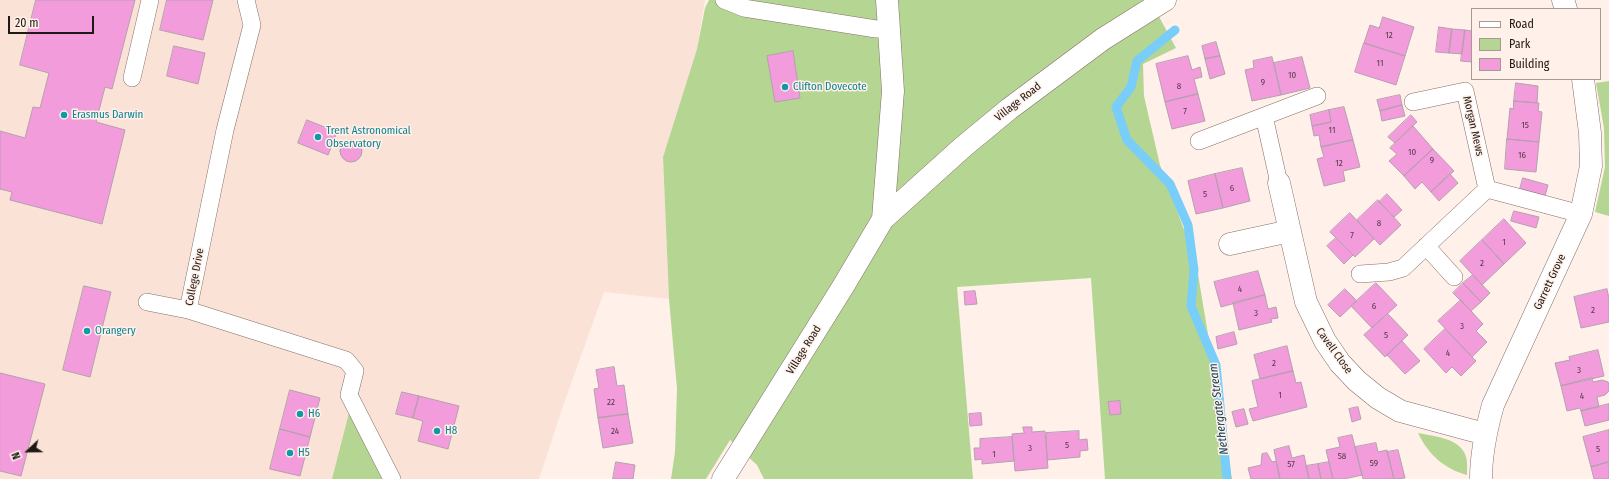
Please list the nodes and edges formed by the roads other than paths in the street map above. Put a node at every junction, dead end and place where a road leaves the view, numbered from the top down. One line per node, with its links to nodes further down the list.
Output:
1 (150, 0): 7 (lane)
2 (246, 0): 23 (lane, College Drive)
3 (724, 0): 6 (lane)
4 (887, 0): 6 (street, Village Road)
5 (1165, 0): 16 (street, Village Road)
6 (889, 29): 16 (street, Village Road)
7 (132, 78)
8 (1583, 80): 15 (street, Garrett Grove)
9 (1317, 96): 11 (lane)
10 (1413, 102): 14 (lane, Morgan Mews)
11 (1264, 116): 12 (lane); 13 (lane, Cavell Close)
12 (1199, 141)
13 (1279, 183): 17 (street, Cavell Close)
14 (1487, 189): 15 (lane); 19 (lane)
15 (1581, 214): 24 (street, Garrett Grove)
16 (883, 219): 26 (street, Village Road)
17 (1290, 231): 18 (street); 24 (street, Cavell Close)
18 (1230, 244)
19 (1426, 246): 20 (lane); 21 (lane)
20 (1360, 274)
21 (1454, 277)
22 (147, 302): 23 (lane)
23 (188, 310): 25 (lane, College Drive)
24 (1484, 434): 27 (street, Garrett Grove)
25 (392, 479)
26 (723, 479)
27 (1480, 479)

